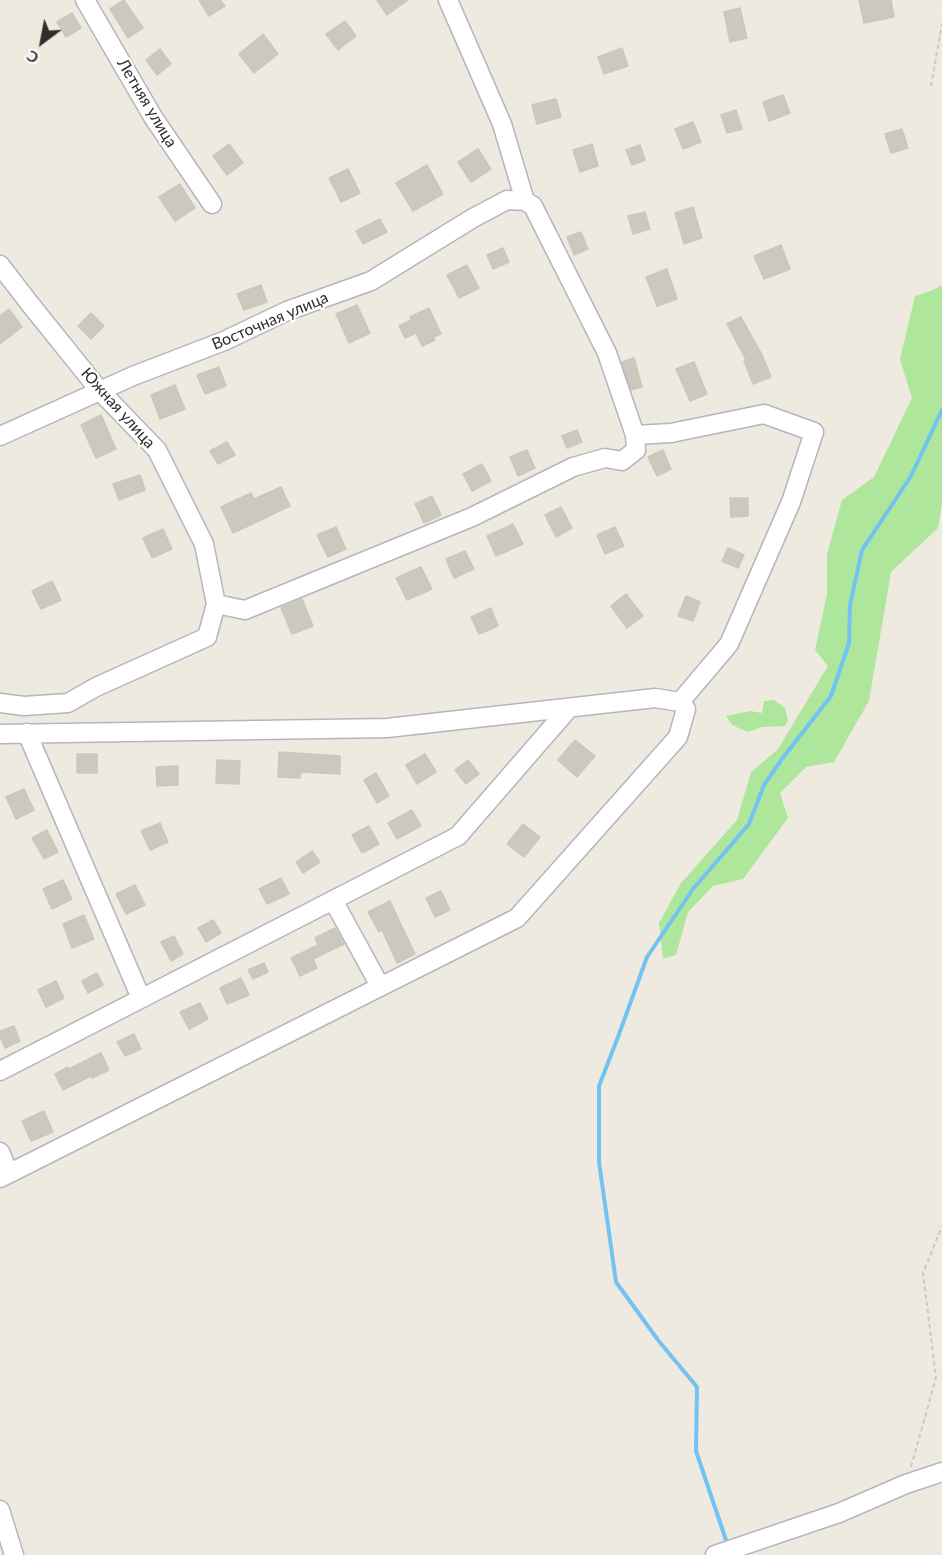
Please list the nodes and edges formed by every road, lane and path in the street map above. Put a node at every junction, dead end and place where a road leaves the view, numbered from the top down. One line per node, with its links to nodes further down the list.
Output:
1 (85, 0): 6 (street, Летняя улица)
2 (448, 0): 5 (street)
3 (942, 23): 4 (path)
4 (932, 86)
5 (529, 203): 8 (street, Восточная улица); 9 (street)
6 (212, 204)
7 (0, 265): 8 (street, Южная улица)
8 (100, 391): 10 (street, Восточная улица); 11 (street, Южная улица)
9 (635, 435): 11 (street); 12 (street)
10 (0, 436)
11 (216, 604): 13 (street, Южная улица)
12 (680, 702): 14 (street); 18 (street)
13 (0, 703)
14 (569, 708): 15 (street); 17 (street)
15 (27, 733): 16 (street); 19 (street)
16 (0, 734)
17 (333, 900): 18 (street); 19 (street)
18 (381, 986): 22 (street)
19 (141, 998): 20 (street)
20 (0, 1071)
21 (0, 1152): 22 (street)
22 (4, 1176)
23 (942, 1226): 25 (path)
24 (940, 1478): 25 (street)
25 (906, 1484): 28 (street)
26 (0, 1510): 27 (street)
27 (14, 1555)
28 (715, 1555)

